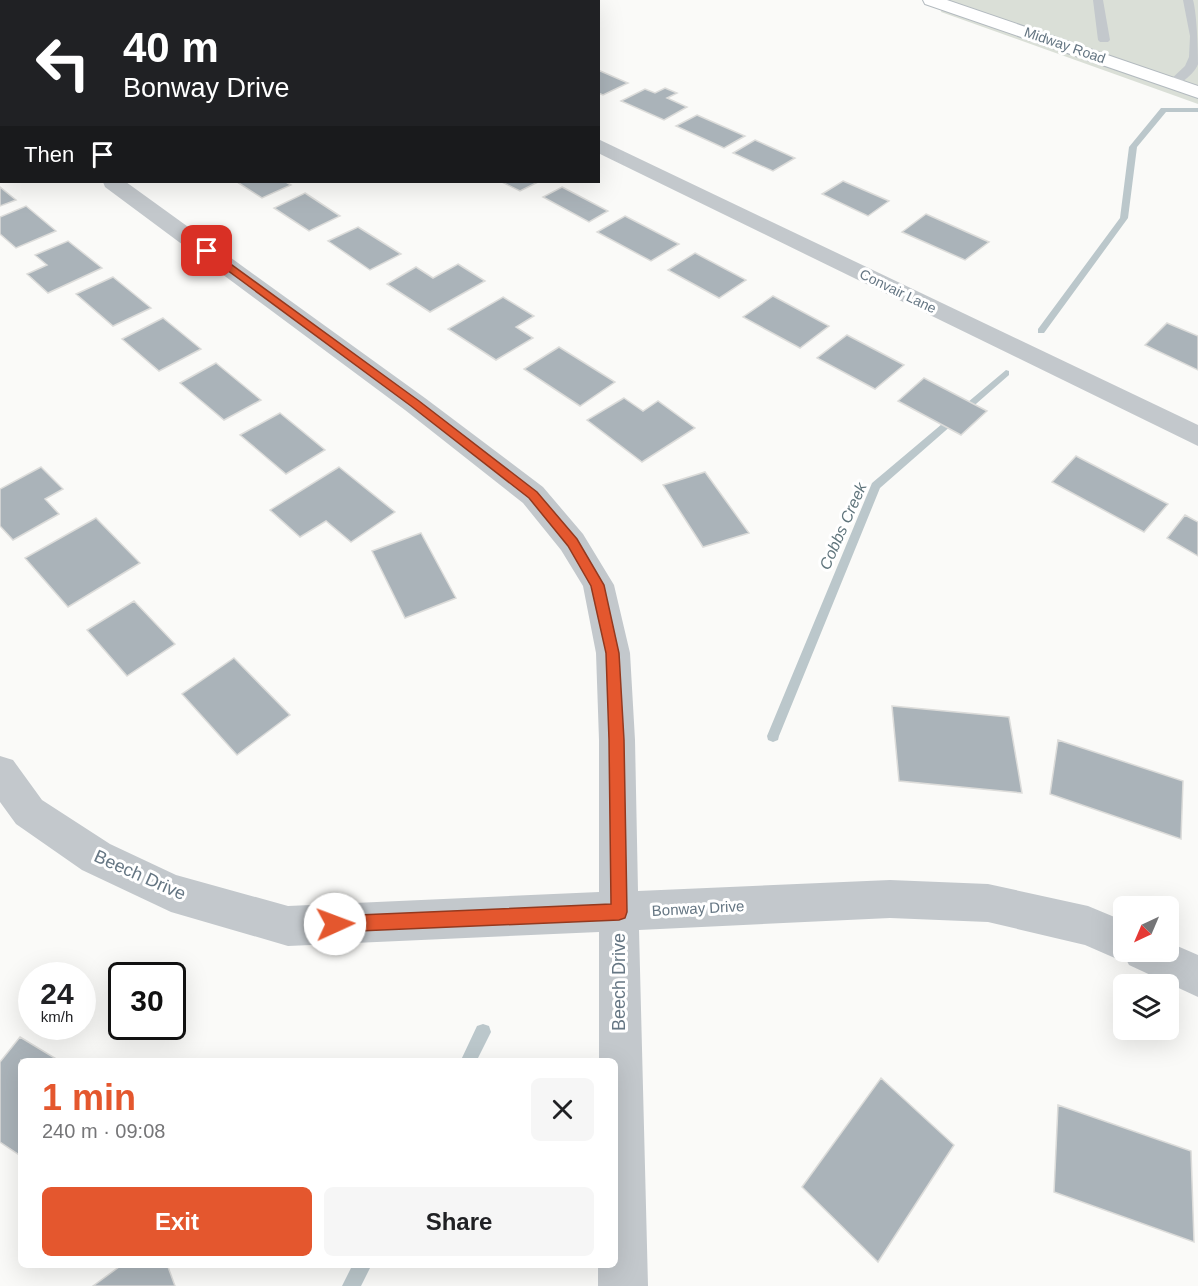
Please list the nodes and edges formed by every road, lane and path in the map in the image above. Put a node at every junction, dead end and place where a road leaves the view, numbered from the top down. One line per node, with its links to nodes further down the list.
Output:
1 (931, 0): 5 (street, Midway Road)
2 (1098, 0): 4 (lane)
3 (1188, 0): 5 (lane)
4 (1104, 40)
5 (1173, 83): 6 (street, Midway Road)
6 (1198, 92)
7 (600, 146): 9 (street, Convair Lane)
8 (114, 183): 11 (street)
9 (1198, 436)
10 (0, 772): 11 (street, Beech Drive)
11 (619, 912): 12 (street, Bonway Drive); 15 (street, Beech Drive)
12 (1113, 937)
13 (1167, 962): 14 (street)
14 (1198, 976)
15 (623, 1286)

